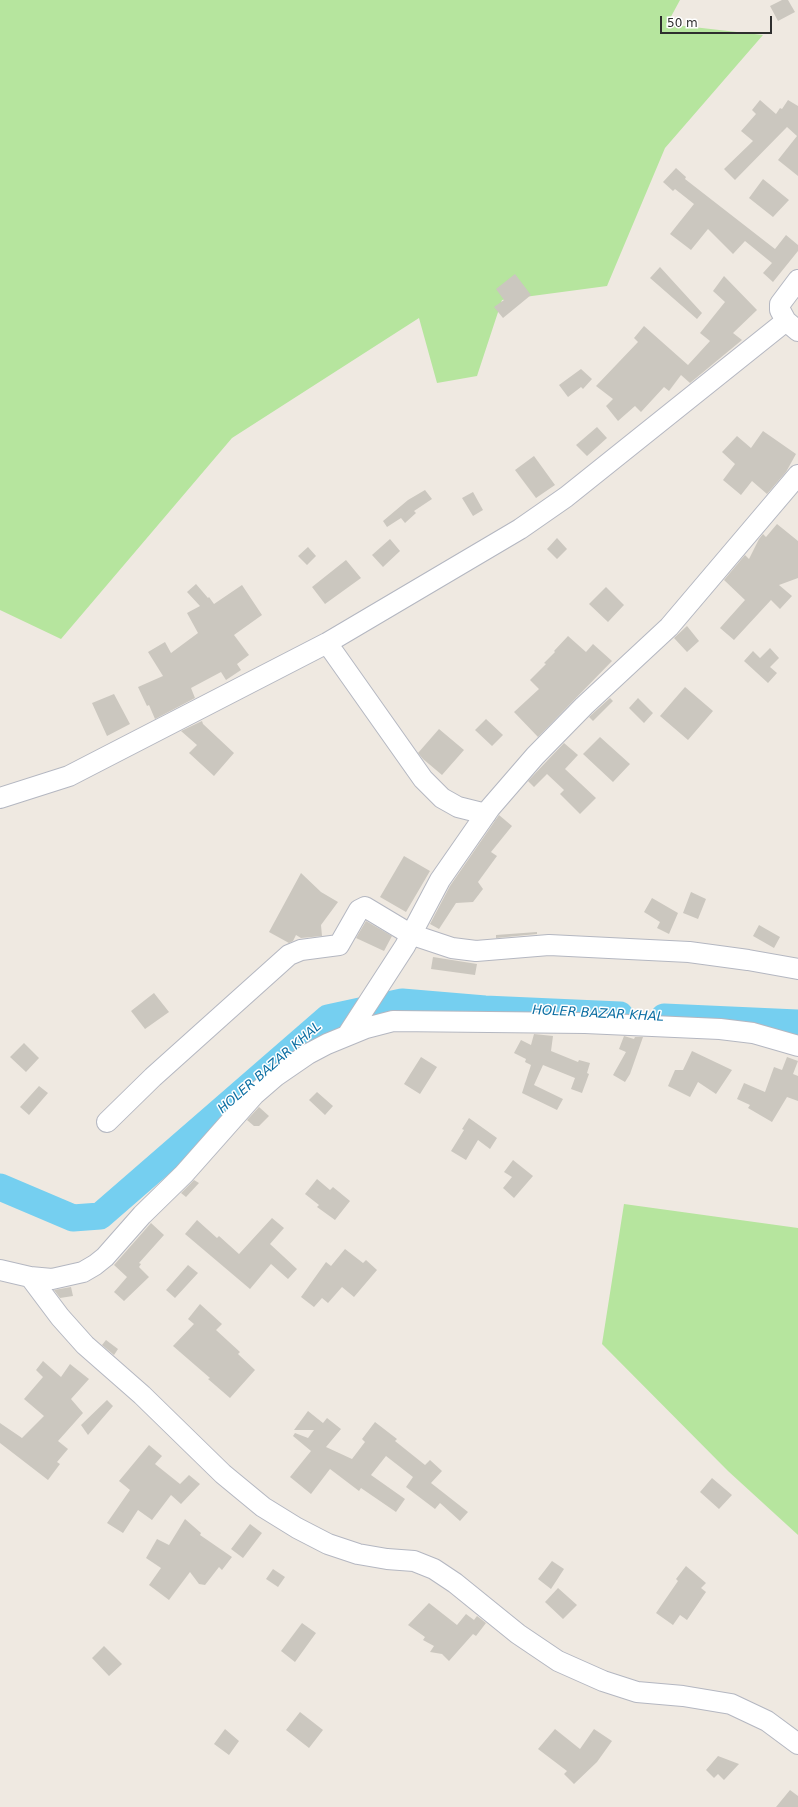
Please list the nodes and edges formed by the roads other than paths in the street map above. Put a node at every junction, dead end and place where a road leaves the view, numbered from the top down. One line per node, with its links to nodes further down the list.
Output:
1 (798, 280): 2 (street)
2 (792, 326): 4 (street)
3 (798, 475): 6 (street)
4 (327, 643): 5 (street); 6 (street)
5 (0, 798)
6 (486, 814): 7 (street)
7 (410, 934): 8 (street); 9 (street); 11 (street)
8 (798, 969)
9 (351, 1030): 10 (street); 13 (street)
10 (798, 1046)
11 (107, 1122)
12 (0, 1270): 13 (street)
13 (30, 1277): 14 (street)
14 (798, 1744)

